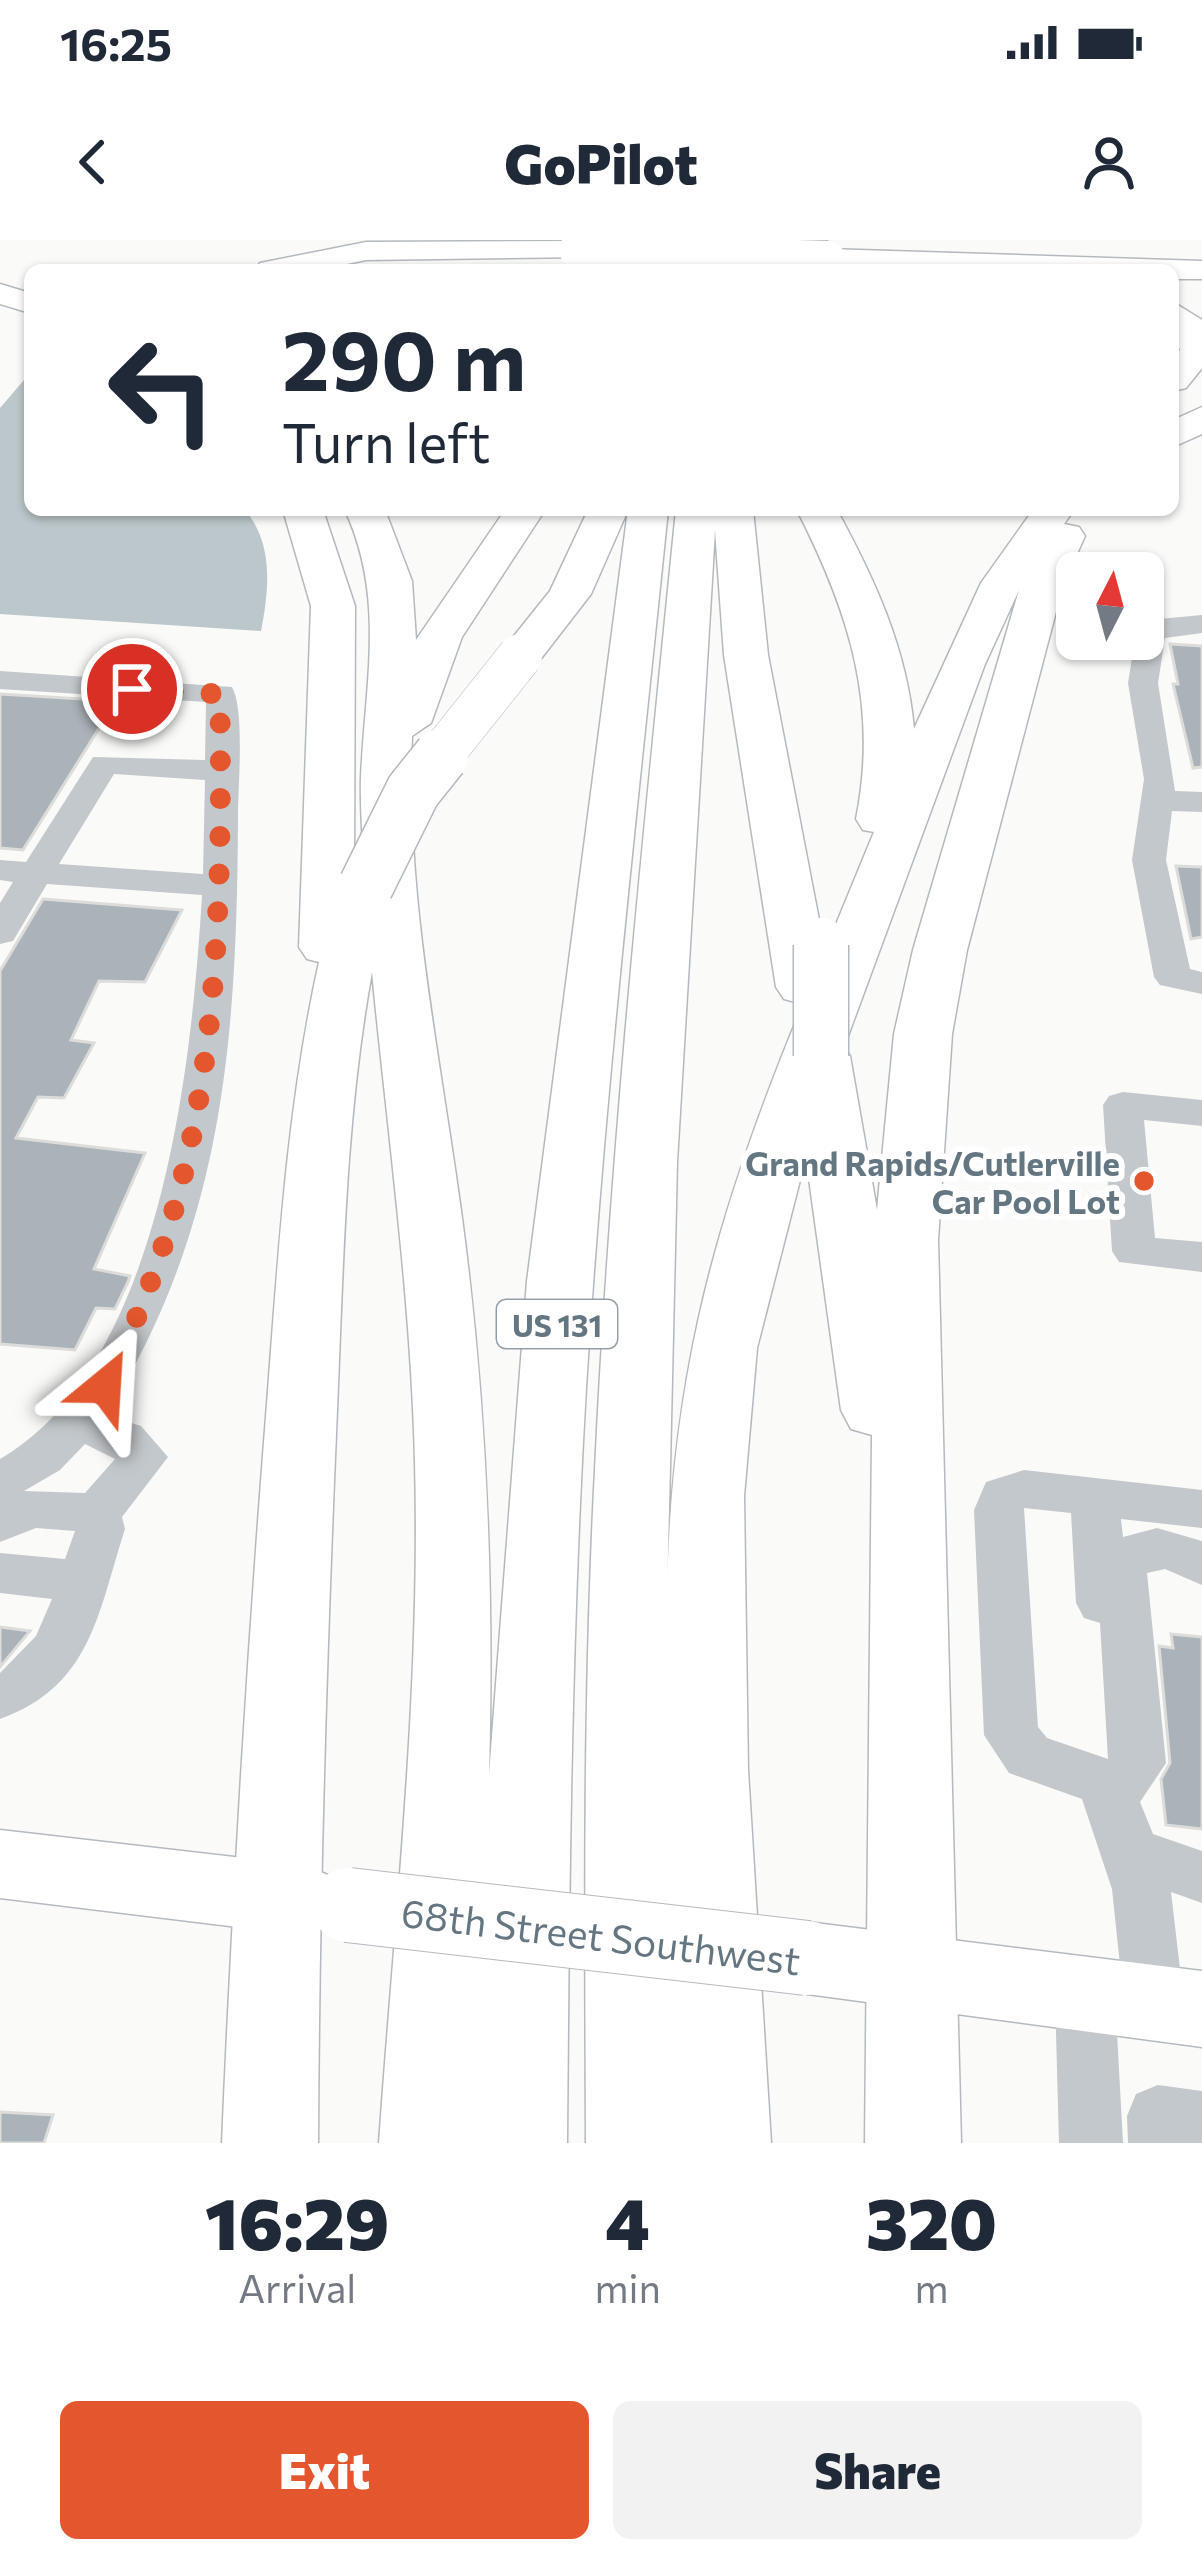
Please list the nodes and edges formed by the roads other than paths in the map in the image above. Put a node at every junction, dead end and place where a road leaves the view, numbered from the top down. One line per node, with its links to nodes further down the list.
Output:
1 (325, 240): 3 (highway)
2 (883, 240): 4 (highway)
3 (576, 250): 5 (highway, bridge); 6 (highway)
4 (1202, 250)
5 (828, 258): 7 (highway); 8 (highway)
6 (300, 264)
7 (926, 264)
8 (1015, 264)
9 (1179, 317): 10 (highway)
10 (1179, 373)
11 (305, 516): 35 (highway)
12 (368, 516): 28 (highway)
13 (521, 516): 28 (highway)
14 (605, 516): 28 (highway, bridge)
15 (647, 516): 60 (highway, US 131)
16 (696, 516): 61 (highway, US 131)
17 (734, 516): 31 (highway)
18 (774, 516): 31 (highway)
19 (820, 516): 33 (highway)
20 (1049, 516): 33 (highway)
21 (1081, 516): 48 (highway)
22 (1202, 624): 25 (lane)
23 (0, 680): 24 (lane)
24 (221, 771): 27 (lane); 29 (lane)
25 (1159, 800): 26 (lane); 32 (lane)
26 (1202, 802)
27 (18, 872): 29 (lane); 30 (lane)
28 (379, 883): 35 (highway); 59 (highway)
29 (218, 886): 37 (lane)
30 (0, 933)
31 (812, 966): 33 (highway, bridge)
32 (1202, 982)
33 (820, 1079): 48 (highway); 62 (highway)
34 (1202, 1112): 36 (lane)
35 (320, 1153): 54 (highway)
36 (1202, 1257)
37 (76, 1423): 38 (lane); 41 (lane)
38 (0, 1482)
39 (1095, 1496): 40 (lane); 50 (lane); 50 (lane)
40 (1202, 1509)
41 (97, 1513): 42 (lane); 47 (lane)
42 (0, 1522)
43 (1202, 1532): 44 (lane)
44 (1150, 1546): 45 (lane); 50 (lane)
45 (1202, 1565)
46 (0, 1573): 47 (lane)
47 (81, 1581): 49 (lane)
48 (909, 1662): 55 (highway)
49 (0, 1696)
50 (1105, 1789): 51 (lane)
51 (1137, 1854): 53 (lane); 56 (lane)
52 (0, 1864): 54 (main road, 68th Street Southwest)
53 (1202, 1877)
54 (311, 1901): 55 (main road, 68th Street Southwest, bridge); 58 (highway)
55 (915, 1971): 56 (main road, 68th Street Southwest); 63 (highway)
56 (1147, 2003): 57 (lane)
57 (1096, 2142)
58 (270, 2143)
59 (427, 2143)
60 (520, 2143)
61 (634, 2143)
62 (723, 2143)
63 (913, 2143)

